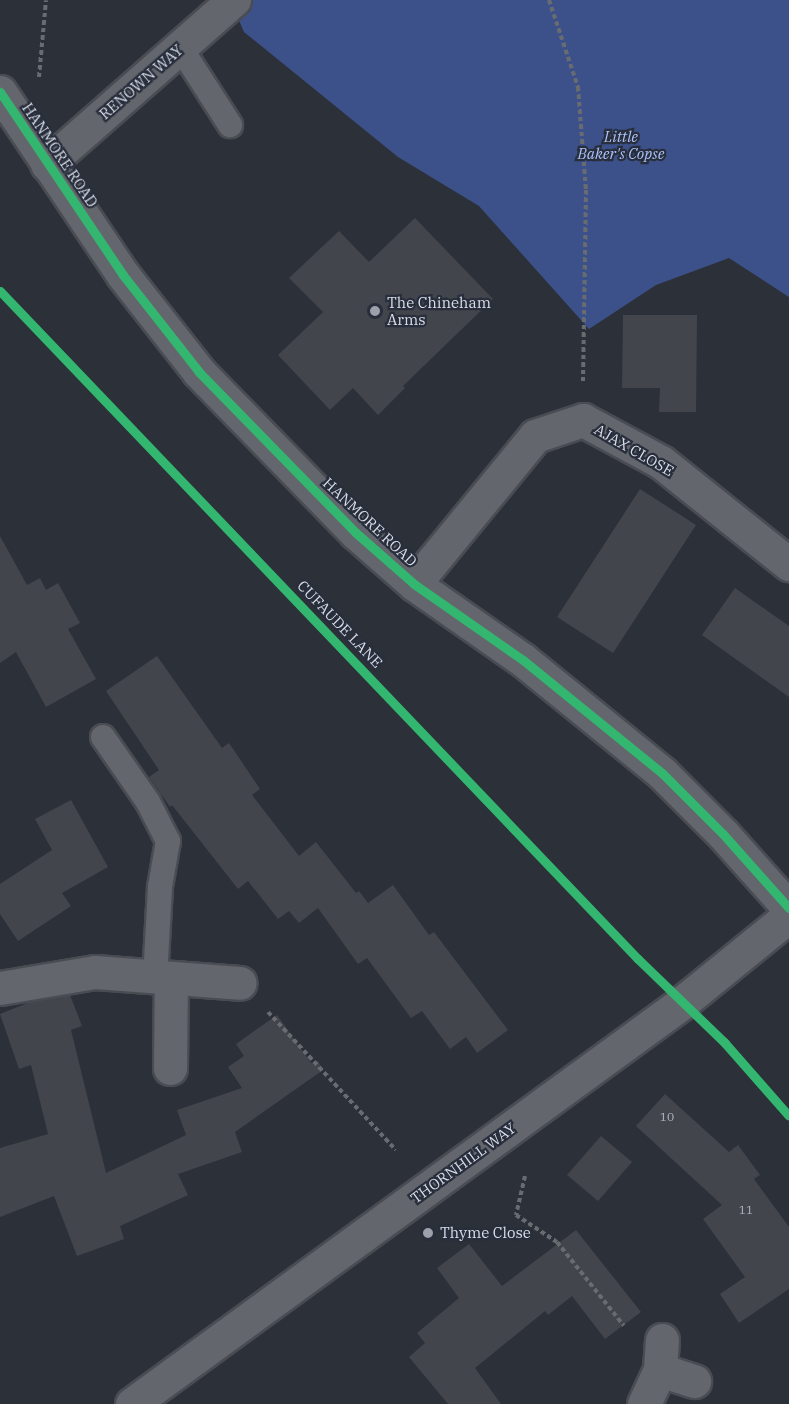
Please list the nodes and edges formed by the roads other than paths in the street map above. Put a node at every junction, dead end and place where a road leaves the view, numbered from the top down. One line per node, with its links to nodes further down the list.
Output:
1 (234, 0): 2 (street, RENOWN WAY)
2 (180, 47): 4 (lane); 5 (street, RENOWN WAY)
3 (0, 92): 5 (street, HANMORE ROAD)
4 (230, 125)
5 (47, 164): 7 (street, HANMORE ROAD)
6 (789, 564): 7 (street, AJAX CLOSE)
7 (414, 584): 9 (street, HANMORE ROAD)
8 (103, 737): 11 (lane)
9 (789, 908)
10 (789, 916): 16 (street, THORNHILL WAY)
11 (163, 979): 12 (street); 13 (street); 14 (street)
12 (240, 983)
13 (0, 988)
14 (170, 1068)
15 (694, 1381): 17 (street)
16 (132, 1404)
17 (644, 1404)

